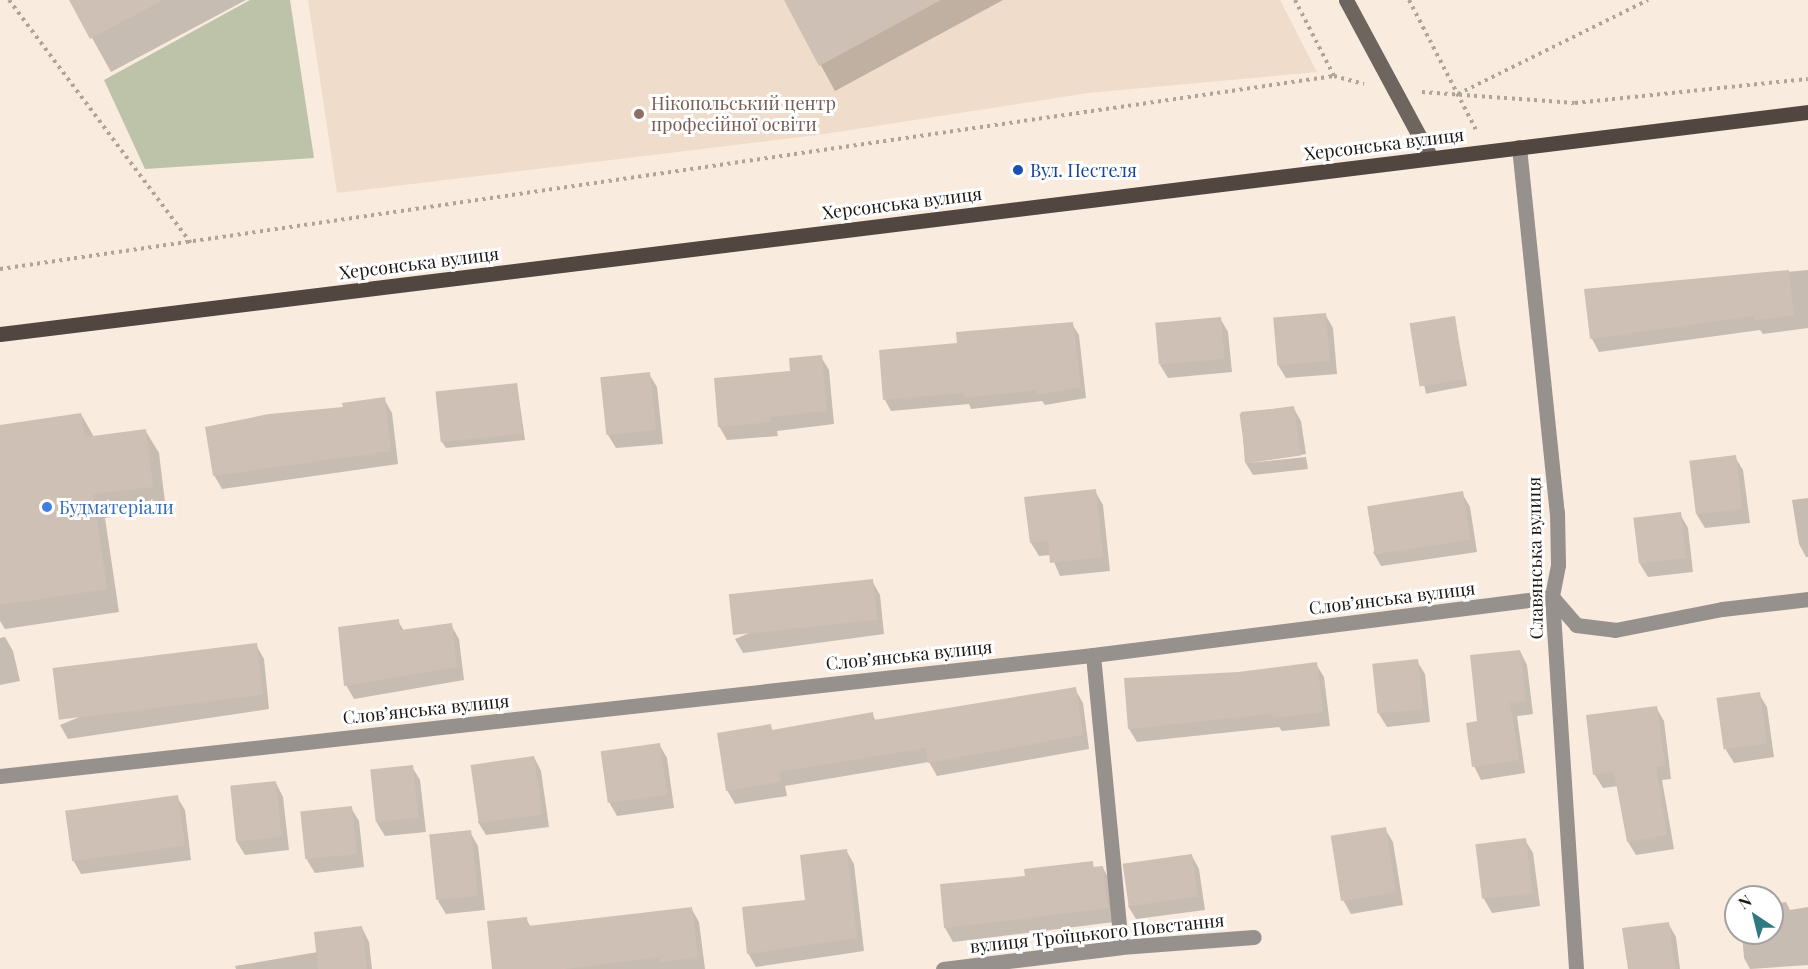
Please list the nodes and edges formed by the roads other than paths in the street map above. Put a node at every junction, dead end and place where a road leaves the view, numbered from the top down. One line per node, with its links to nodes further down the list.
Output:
1 (1346, 0): 4 (street)
2 (1808, 112): 3 (main road, Херсонська вулиця)
3 (1519, 147): 4 (main road, Херсонська вулиця); 6 (street, Славянська вулиця)
4 (1431, 158): 5 (main road, Херсонська вулиця)
5 (0, 334)
6 (1552, 597): 7 (street); 8 (street, Словʼянська вулиця); 13 (street, Славянська вулиця)
7 (1808, 598)
8 (1093, 655): 9 (street, Словʼянська вулиця); 11 (street)
9 (0, 776)
10 (1254, 937): 11 (street, вулиця Троїцького Повстання)
11 (1121, 947): 12 (street, вулиця Троїцького Повстання)
12 (943, 969)
13 (1576, 969)

